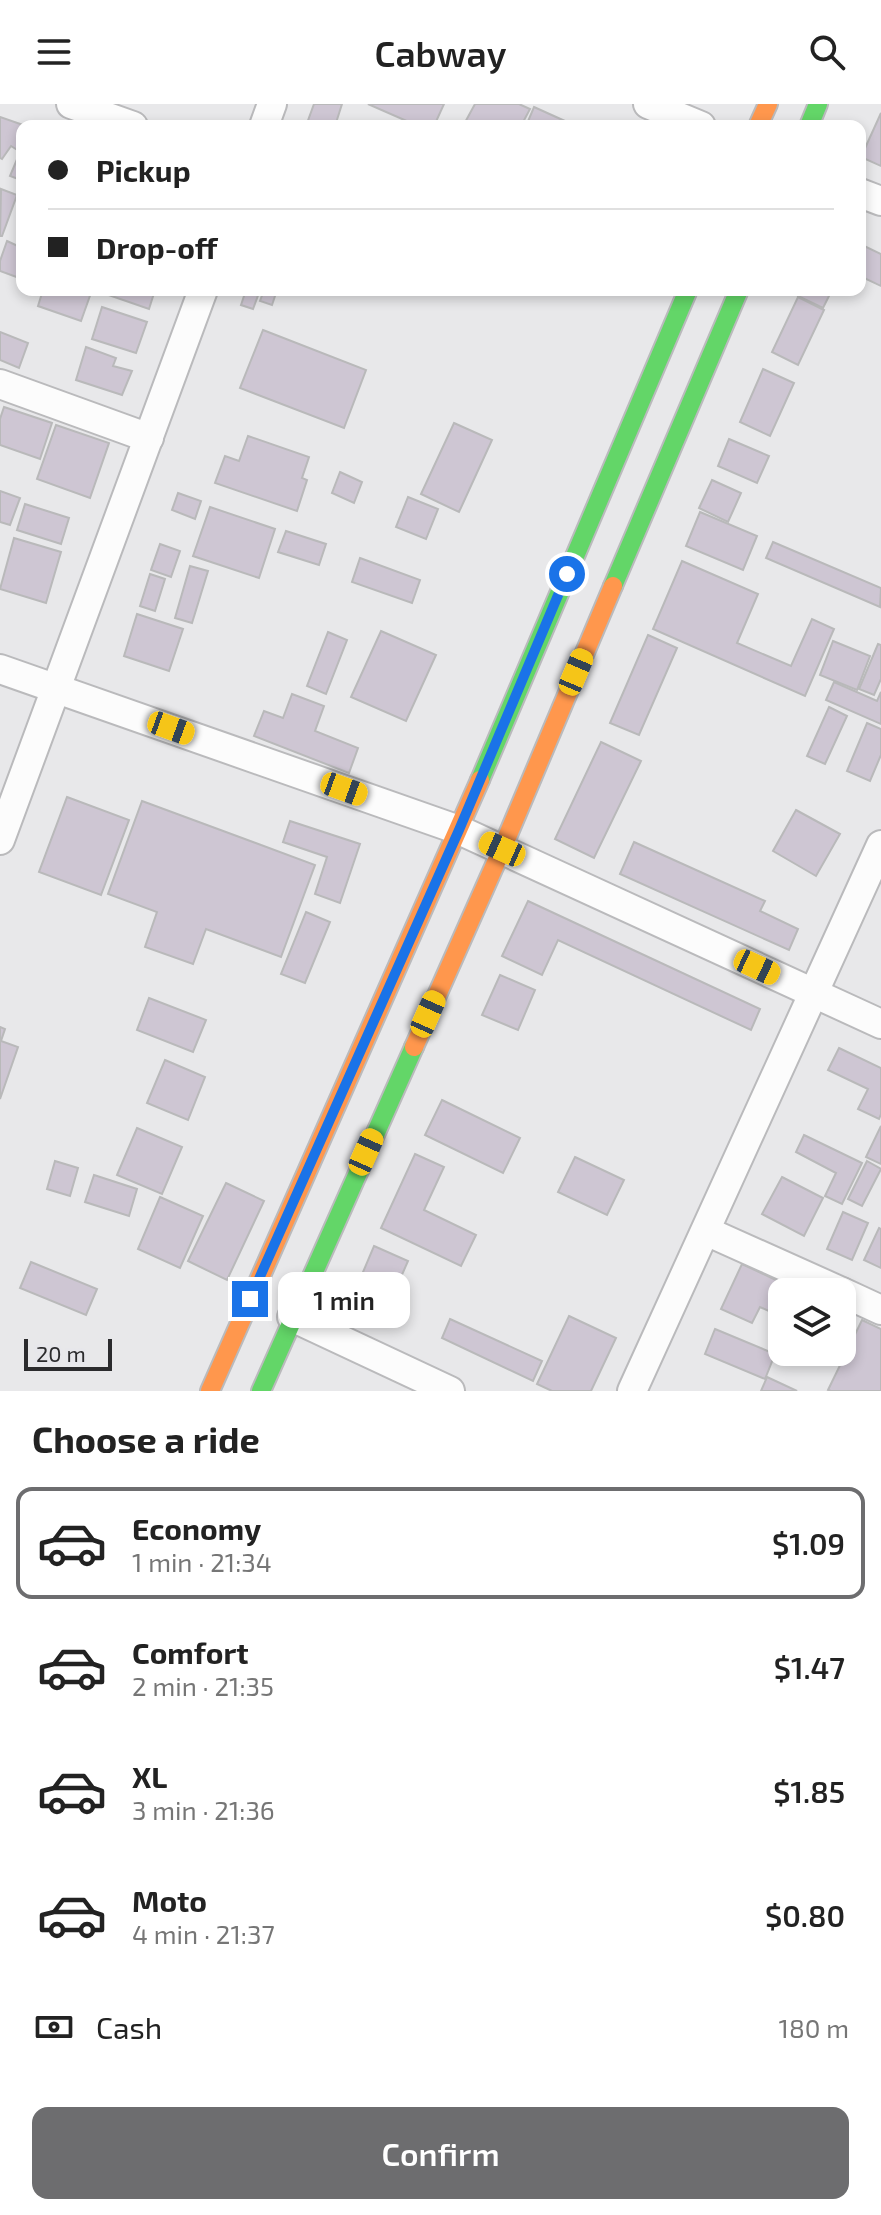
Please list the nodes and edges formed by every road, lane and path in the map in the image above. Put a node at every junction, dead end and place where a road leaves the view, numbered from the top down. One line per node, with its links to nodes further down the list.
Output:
1 (71, 104): 3 (street)
2 (648, 104): 4 (street)
3 (116, 120)
4 (687, 120)
5 (201, 296): 9 (street)
6 (685, 296): 12 (main road)
7 (736, 296): 15 (main road)
8 (0, 384): 9 (street)
9 (149, 438): 11 (street)
10 (0, 669): 11 (street)
11 (56, 688): 12 (street); 13 (street)
12 (459, 830): 15 (street); 23 (main road)
13 (0, 840)
14 (881, 845): 16 (street)
15 (502, 849): 16 (street); 22 (main road)
16 (814, 994): 17 (street); 18 (street)
17 (881, 1024)
18 (706, 1231): 19 (street); 26 (street)
19 (811, 1278)
20 (856, 1298): 21 (street)
21 (881, 1310)
22 (292, 1317): 24 (main road); 25 (street)
23 (210, 1391)
24 (261, 1391)
25 (450, 1391)
26 (632, 1391)

